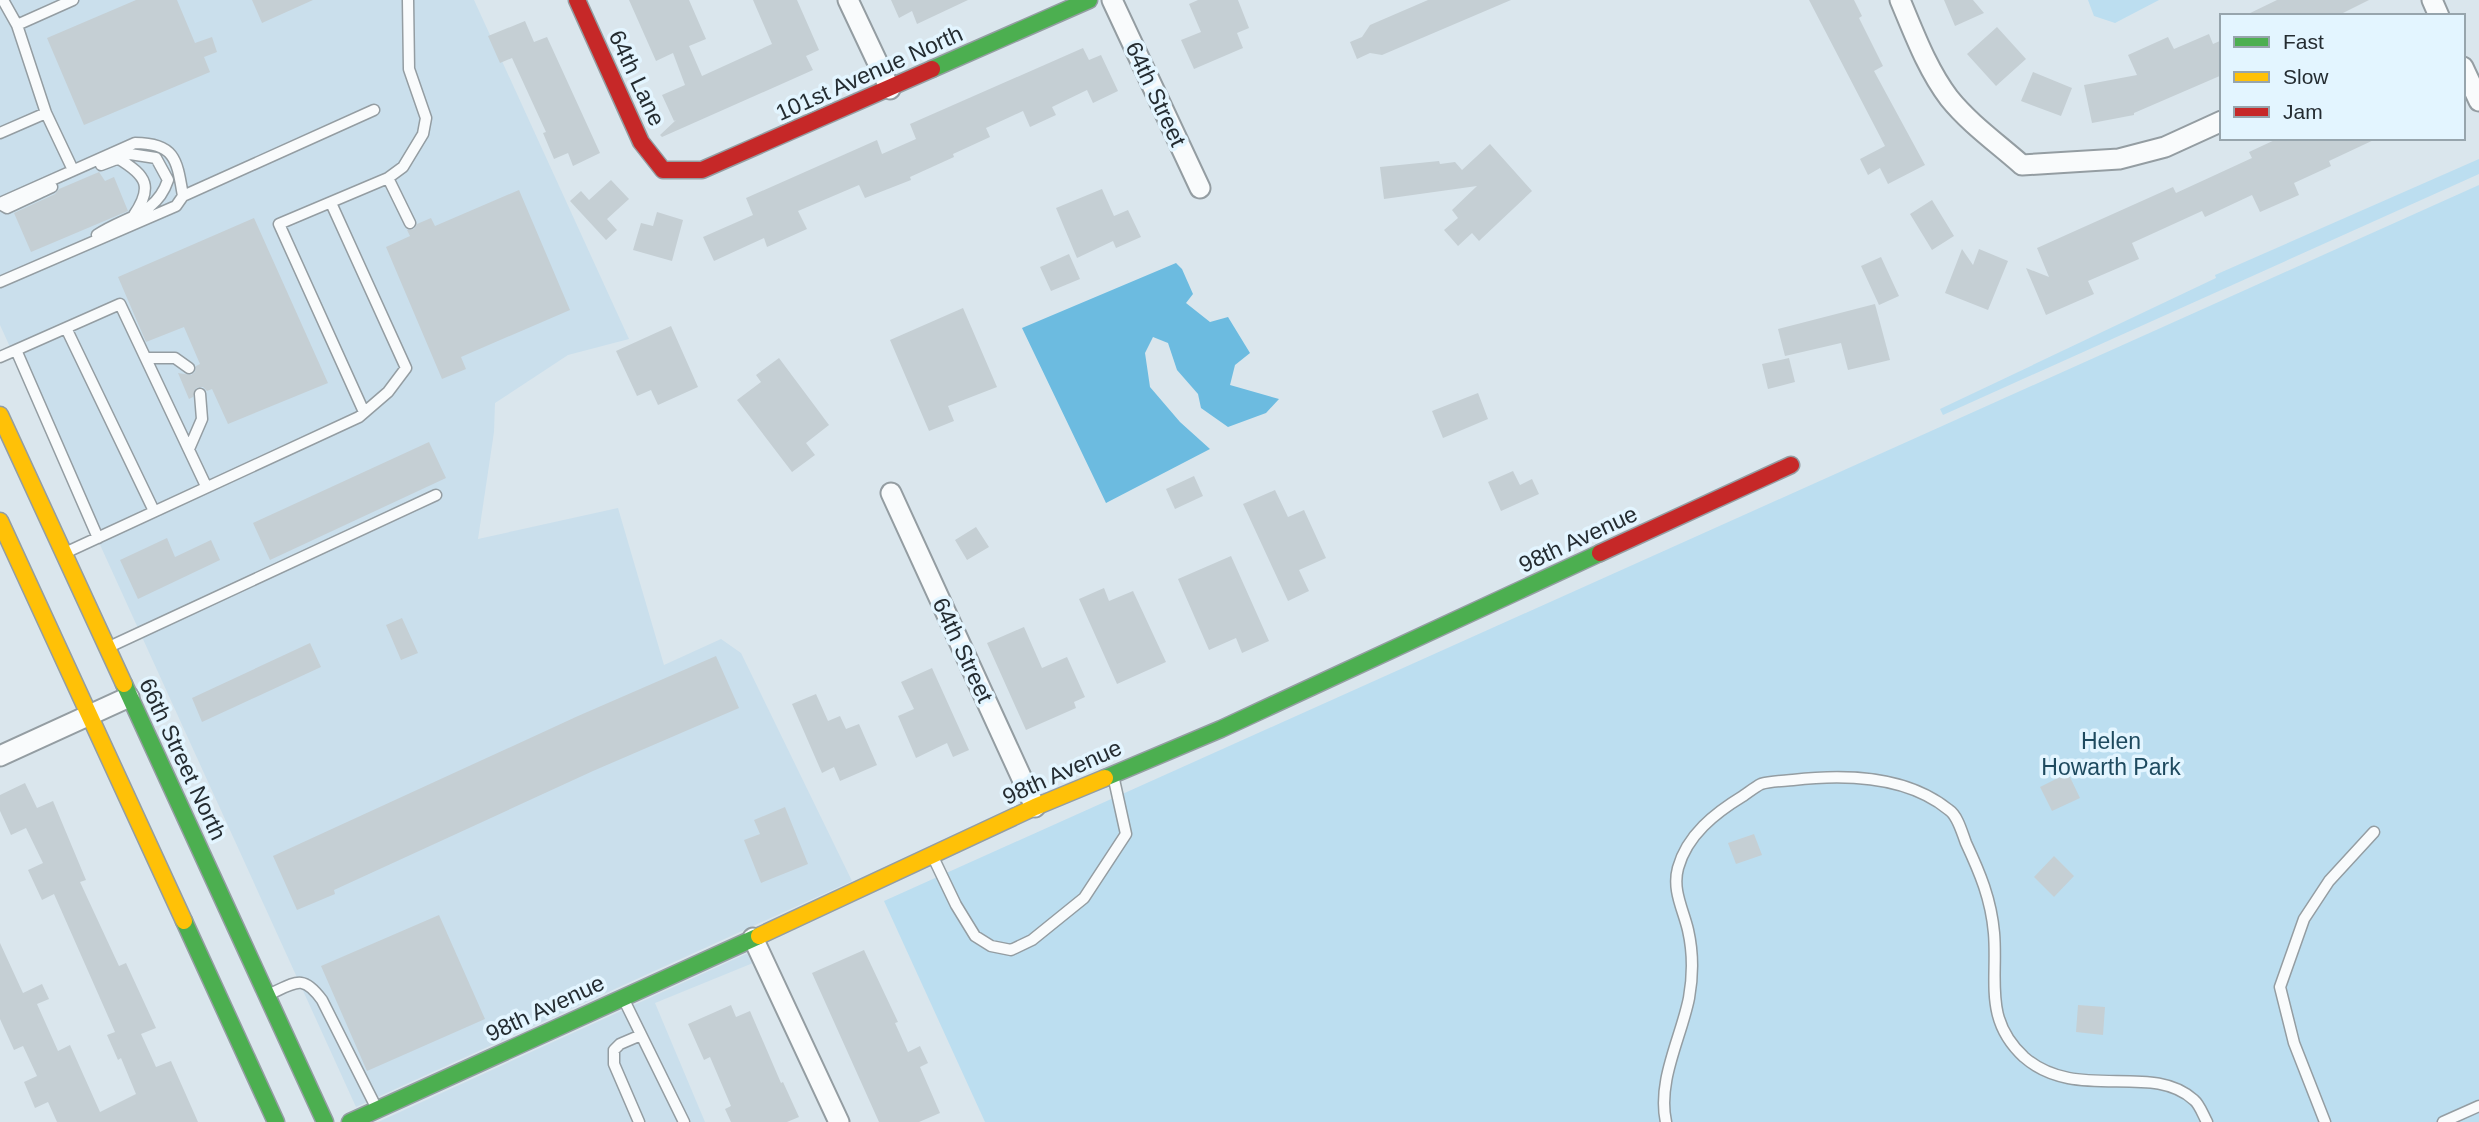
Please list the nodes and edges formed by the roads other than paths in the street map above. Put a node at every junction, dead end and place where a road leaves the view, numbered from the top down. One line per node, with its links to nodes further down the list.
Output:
1 (3, 0): 9 (lane)
2 (73, 0): 9 (lane)
3 (408, 0): 20 (lane)
4 (577, 0): 19 (street, 64th Lane)
5 (848, 0): 11 (street)
6 (1089, 0): 11 (street, 101st Avenue North)
7 (1112, 0): 21 (street, 64th Street)
8 (1900, 0): 15 (street)
9 (17, 25): 14 (lane)
10 (2465, 72): 12 (street)
11 (890, 89): 19 (street, 101st Avenue North)
12 (2479, 101)
13 (374, 110): 22 (lane)
14 (46, 113): 16 (lane); 18 (lane)
15 (2220, 122)
16 (0, 133)
17 (110, 161): 24 (lane); 25 (lane); 25 (lane)
18 (73, 170): 22 (lane); 24 (lane)
19 (663, 170)
20 (388, 178): 23 (lane); 26 (lane)
21 (1200, 188)
22 (183, 196): 27 (lane)
23 (331, 203): 35 (lane); 35 (lane)
24 (0, 204)
25 (134, 215): 27 (lane)
26 (410, 223)
27 (82, 246): 28 (lane)
28 (1, 279)
29 (66, 328): 30 (lane); 32 (lane); 42 (lane)
30 (16, 350): 31 (lane); 44 (lane)
31 (0, 357)
32 (146, 358): 33 (lane); 37 (lane)
33 (189, 368)
34 (200, 394): 37 (lane)
35 (364, 412): 39 (lane)
36 (0, 415): 45 (street, 66th Street North)
37 (189, 449): 39 (lane)
38 (1791, 465): 50 (street, 98th Avenue)
39 (206, 486): 42 (lane)
40 (891, 493): 51 (street, 64th Street)
41 (436, 495): 46 (lane)
42 (154, 511): 44 (lane)
43 (0, 521): 48 (street)
44 (98, 538): 45 (lane)
45 (63, 554): 46 (street, 66th Street North)
46 (106, 648): 47 (street, 66th Street North)
47 (129, 697): 48 (street); 55 (street, 66th Street North)
48 (88, 716): 49 (street); 60 (street)
49 (0, 756)
50 (1113, 774): 51 (street, 98th Avenue); 53 (lane)
51 (1035, 807): 53 (street, 98th Avenue)
52 (2374, 832): 68 (lane)
53 (933, 856): 54 (street, 98th Avenue)
54 (752, 938): 56 (street, 98th Avenue); 65 (street)
55 (267, 996): 59 (lane); 61 (street, 66th Street North)
56 (623, 997): 57 (lane); 59 (street, 98th Avenue)
57 (641, 1035): 63 (lane); 64 (lane)
58 (2479, 1105): 69 (lane)
59 (377, 1110): 62 (street, 98th Avenue)
60 (276, 1122)
61 (325, 1122)
62 (350, 1122)
63 (639, 1122)
64 (684, 1122)
65 (839, 1122)
66 (1666, 1122): 67 (lane)
67 (2207, 1122)
68 (2325, 1122)
69 (2443, 1122)

